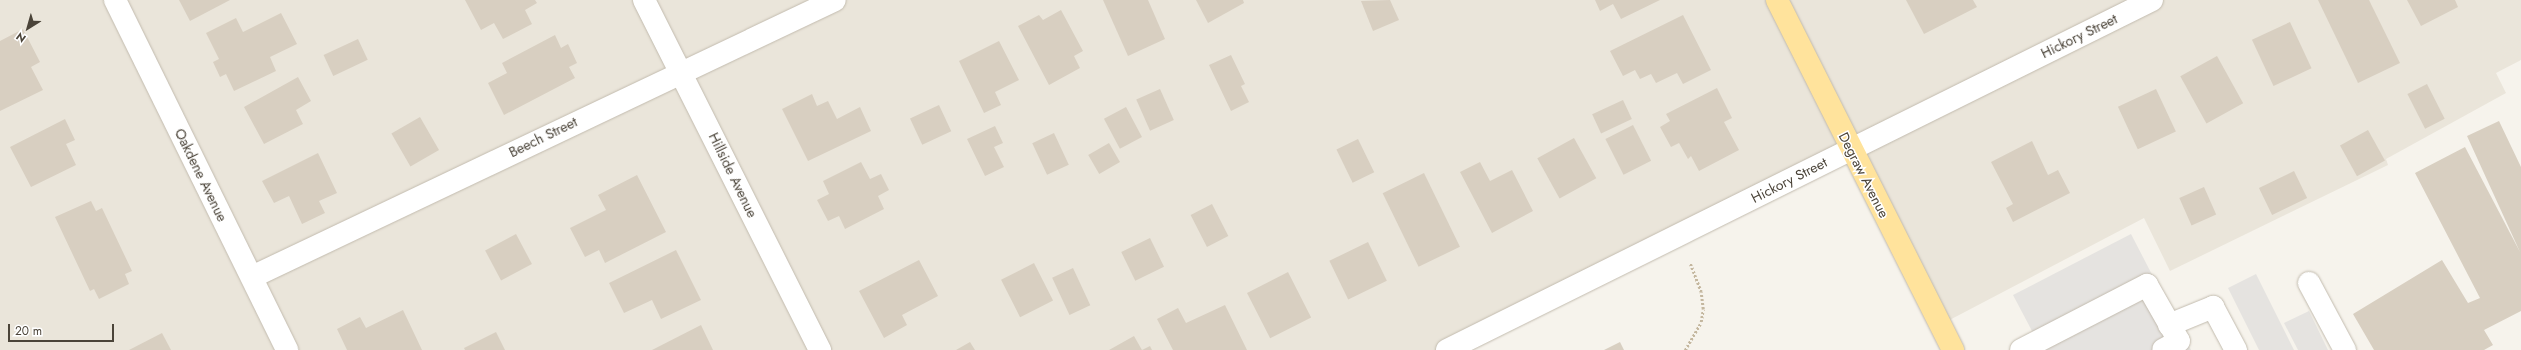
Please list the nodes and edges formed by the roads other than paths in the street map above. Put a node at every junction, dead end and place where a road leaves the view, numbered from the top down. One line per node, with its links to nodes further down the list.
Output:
1 (115, 0): 8 (street, Oakdene Avenue)
2 (644, 0): 6 (street, Hillside Avenue)
3 (835, 0): 6 (street, Beech Street)
4 (1777, 0): 7 (main road, Degraw Avenue)
5 (2152, 0): 7 (street, Hickory Street)
6 (681, 71): 8 (street, Beech Street); 12 (street, Hillside Avenue)
7 (1851, 149): 13 (street, Hickory Street); 14 (main road, Degraw Avenue)
8 (252, 277): 11 (street, Oakdene Avenue)
9 (2309, 283): 18 (street)
10 (2169, 325): 15 (street); 16 (street); 17 (street)
11 (287, 350)
12 (820, 350)
13 (1447, 350)
14 (1954, 350)
15 (2021, 350)
16 (2164, 350)
17 (2236, 350)
18 (2345, 350)

